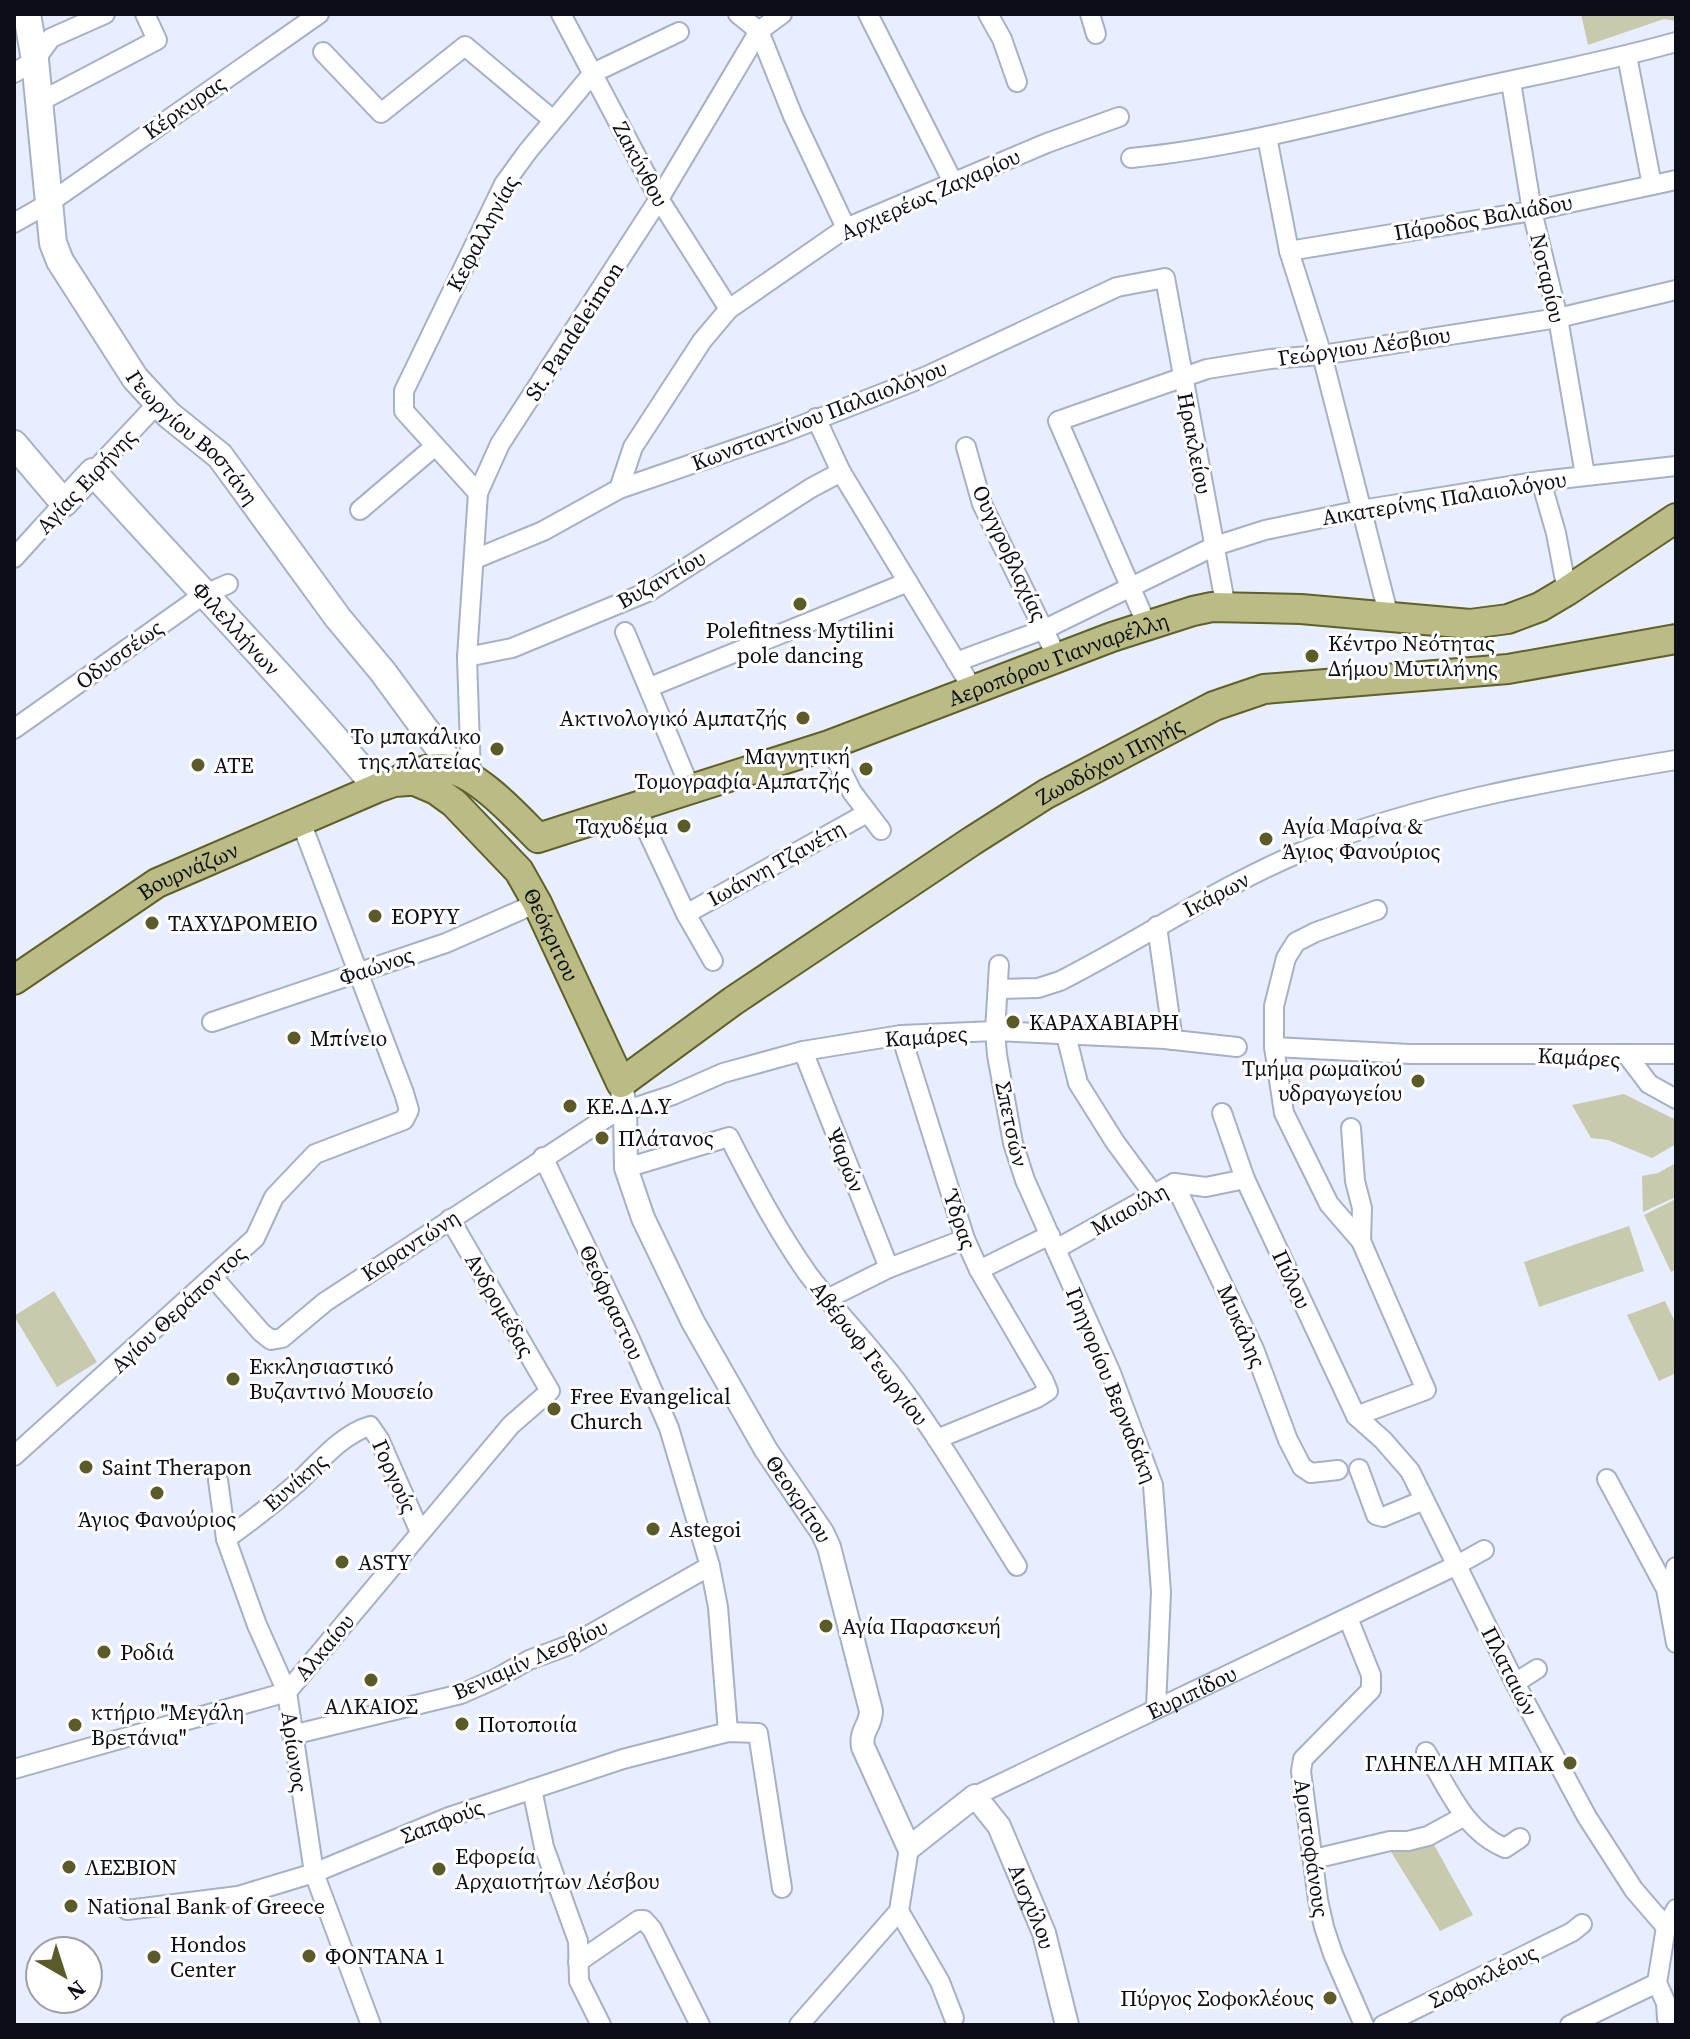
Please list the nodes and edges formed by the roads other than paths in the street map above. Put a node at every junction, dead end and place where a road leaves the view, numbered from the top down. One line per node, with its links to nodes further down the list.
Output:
1 (27, 14): 16 (main road, Γεωργίου Βοστάνη)
2 (105, 14): 16 (street)
3 (145, 14): 20 (street)
4 (319, 14): 29 (street, Κέρκυρας)
5 (561, 14): 17 (street, Ζακύνθου)
6 (738, 14): 10 (street)
7 (868, 14): 26 (street)
8 (988, 14): 18 (street)
9 (1090, 14): 12 (street)
10 (771, 20): 28 (street, St. Pandeleimon); 32 (street)
11 (679, 32): 17 (street, Κεφαλληνίας)
12 (1096, 34)
13 (1676, 42): 15 (street)
14 (323, 52): 22 (street)
15 (1627, 56): 19 (street); 27 (street)
16 (25, 66): 20 (main road, Γεωργίου Βοστάνη)
17 (593, 73): 22 (street, Κεφαλληνίας); 28 (street, Ζακύνθου)
18 (1017, 82)
19 (1511, 82): 23 (street); 30 (street, Νοταρίου)
20 (39, 102): 29 (main road, Γεωργίου Βοστάνη)
21 (1119, 117): 26 (street, Αρχιερέως Ζαχαρίου)
22 (553, 120): 43 (street, Κεφαλληνίας)
23 (1267, 137): 24 (street); 33 (street)
24 (1131, 158)
25 (1676, 180): 27 (street, Πάροδος Βαλιάδου)
26 (953, 182): 32 (street, Αρχιερέως Ζαχαρίου)
27 (1652, 185): 30 (street, Πάροδος Βαλιάδου)
28 (659, 199): 36 (street, Ζακύνθου); 51 (street, St. Pandeleimon)
29 (49, 203): 31 (street, Κέρκυρας); 40 (main road, Γεωργίου Βοστάνη)
30 (1532, 211): 33 (street, Πάροδος Βαλιάδου); 37 (street, Νοταρίου)
31 (14, 223)
32 (846, 228): 36 (street, Αρχιερέως Ζαχαρίου)
33 (1289, 251): 38 (street)
34 (1165, 278): 39 (street, Ηρακλείου); 41 (street, Κωνσταντίνου Παλαιολόγου)
35 (1676, 290): 37 (street, Γεώργιου Λέσβιου)
36 (729, 309): 50 (street, Αρχιερέως Ζαχαρίου)
37 (1558, 318): 38 (street, Γεώργιου Λέσβιου); 48 (street, Νοταρίου)
38 (1322, 355): 39 (street, Γεώργιου Λέσβιου); 54 (street)
39 (1182, 378): 56 (street, Ηρακλείου); 61 (street, Γεώργιου Λέσβιου)
40 (158, 403): 46 (street, Αγίας Ειρήνης); 78 (main road, Γεωργίου Βοστάνη)
41 (816, 418): 47 (street); 50 (street, Κωνσταντίνου Παλαιολόγου)
42 (14, 444): 52 (main road)
43 (434, 447): 51 (street); 53 (street)
44 (966, 447): 67 (street, Ουγγροβλαχίας)
45 (1676, 466): 48 (street, Αικατερίνης Παλαιολόγου)
46 (93, 472): 52 (main road, Αγίας Ειρήνης); 63 (main road, Φιλελλήνων)
47 (841, 472): 59 (street); 70 (street, Βυζαντίου)
48 (1585, 475): 49 (street, Αικατερίνης Παλαιολόγου)
49 (1541, 481): 54 (street, Αικατερίνης Παλαιολόγου); 62 (street)
50 (619, 489): 58 (street, Κωνσταντίνου Παλαιολόγου)
51 (478, 493): 58 (street, St. Pandeleimon)
52 (64, 503): 57 (street, Αγίας Ειρήνης)
53 (360, 510)
54 (1361, 510): 56 (street, Αικατερίνης Παλαιολόγου); 65 (street)
55 (1676, 518): 62 (main road, Αεροπόρου Γιανναρέλλη)
56 (1215, 546): 61 (street, Αικατερίνης Παλαιολόγου); 64 (street, Ηρακλείου)
57 (14, 558)
58 (475, 559): 70 (street, St. Pandeleimon)
59 (908, 582): 72 (street); 73 (street)
60 (228, 584): 63 (street, Οδυσσέως)
61 (1129, 587): 66 (street); 67 (street, Αικατερίνης Παλαιολόγου)
62 (1567, 591): 65 (main road, Αεροπόρου Γιανναρέλλη)
63 (203, 595): 75 (street, Οδυσσέως); 79 (main road, Φιλελλήνων)
64 (1226, 608): 65 (main road, Αεροπόρου Γιανναρέλλη); 66 (main road, Αεροπόρου Γιανναρέλλη)
65 (1389, 617)
66 (1147, 625): 71 (main road, Αεροπόρου Γιανναρέλλη)
67 (1045, 629): 71 (street, Ουγγροβλαχίας); 72 (street, Αικατερίνης Παλαιολόγου)
68 (625, 632): 73 (street)
69 (1676, 639): 108 (main road, Ζωοδόχου Πηγής)
70 (467, 657): 78 (street, St. Pandeleimon)
71 (1057, 657): 74 (main road, Αεροπόρου Γιανναρέλλη)
72 (956, 662): 74 (street)
73 (650, 687): 80 (street)
74 (974, 691): 76 (main road, Αεροπόρου Γιανναρέλλη)
75 (14, 729)
76 (829, 745): 80 (main road, Αεροπόρου Γιανναρέλλη); 83 (street)
77 (1676, 760): 92 (street, Ικάρων)
78 (463, 774): 79 (main road, Βουρνάζων); 82 (main road)
79 (386, 785): 84 (main road, Βουρνάζων); 86 (main road, Θεόκριτου)
80 (691, 790): 81 (main road, Αεροπόρου Γιανναρέλλη)
81 (636, 807): 87 (main road, Αεροπόρου Γιανναρέλλη); 91 (street)
82 (507, 809): 86 (main road); 87 (main road)
83 (867, 813): 85 (street); 91 (street, Ιωάννη Τζανέτη)
84 (301, 822): 95 (street); 96 (main road, Βουρνάζων)
85 (881, 830)
86 (482, 833): 88 (main road, Θεόκριτου)
87 (538, 838): 88 (main road)
88 (519, 871): 89 (main road, Θεόκριτου)
89 (537, 903): 95 (street, Φαώνος); 108 (main road, Θεόκριτου)
90 (1377, 910): 104 (street)
91 (686, 914): 93 (street)
92 (1157, 926): 97 (street, Ικάρων); 102 (street)
93 (713, 961)
94 (999, 965): 97 (street, Σπετσών)
95 (359, 971): 98 (street, Φαώνος); 124 (street, Αγίου Θεράποντος)
96 (14, 980)
97 (998, 989): 99 (street, Σπετσών)
98 (212, 1022)
99 (995, 1031): 100 (street, Καμάρες); 101 (street, Καμάρες); 117 (street, Σπετσών)
100 (901, 1035): 105 (street, Καμάρες); 119 (street, Ύδρας)
101 (1066, 1035): 102 (street, Καμάρες); 116 (street)
102 (1173, 1040): 103 (street, Καμάρες)
103 (1237, 1047)
104 (1274, 1047): 107 (street, Καμάρες); 120 (street)
105 (803, 1051): 108 (street, Καμάρες); 122 (street, Ψαρών)
106 (1676, 1054): 107 (street)
107 (1627, 1055): 109 (street, Καμάρες)
108 (623, 1096): 112 (street, Καραντώνη); 113 (street, Θεόκριτου)
109 (1676, 1099)
110 (1222, 1113): 114 (street, Πύλου)
111 (1351, 1128): 120 (street)
112 (543, 1157): 118 (street, Καραντώνη); 140 (street, Θεόφραστου)
113 (626, 1168): 125 (street, Αβέρωφ Γεωργίου); 158 (street, Θεοκρίτου)
114 (1245, 1179): 115 (street, Μιαούλη); 127 (street, Πύλου)
115 (1174, 1183): 116 (street, Μιαούλη); 132 (street, Μυκάλης)
116 (1154, 1195): 121 (street, Μιαούλη)
117 (1040, 1213): 121 (street, Γρηγορίου Βερναδάκη)
118 (450, 1219): 124 (street, Καραντώνη); 126 (street, Ανδρομέδας)
119 (965, 1239): 122 (street); 123 (street, Ύδρας)
120 (1361, 1241): 127 (street)
121 (1053, 1242): 123 (street, Μιαούλη); 149 (street, Γρηγορίου Βερναδάκη)
122 (889, 1268): 125 (street)
123 (979, 1270): 129 (street, Ύδρας)
124 (213, 1277): 130 (street, Αγίου Θεράποντος)
125 (829, 1298): 129 (street, Αβέρωφ Γεωργίου)
126 (550, 1391): 136 (street, Αλκαίου)
127 (1356, 1416): 135 (street, Πλαταιών)
128 (365, 1427): 136 (street, Γοργούς); 137 (street, Ευνίκης)
129 (937, 1439): 141 (street, Αβέρωφ Γεωργίου)
130 (14, 1456)
131 (1359, 1469): 135 (street)
132 (1338, 1470)
133 (1607, 1479): 143 (street)
134 (218, 1480): 137 (street, Αρίωνος)
135 (1424, 1500): 139 (street, Πλαταιών)
136 (420, 1532): 148 (street, Αλκαίου)
137 (226, 1539): 148 (street, Αρίωνος)
138 (1484, 1550): 139 (street, Ευριπίδου)
139 (1457, 1565): 144 (street, Ευριπίδου); 147 (street, Πλαταιών)
140 (710, 1566): 150 (street, Θεόφραστου); 151 (street, Βενιαμίν Λεσβίου)
141 (1017, 1566)
142 (1676, 1567): 143 (street)
143 (1668, 1596): 145 (street)
144 (1348, 1618): 149 (street, Ευριπίδου); 159 (street, Αριστοφάνους)
145 (1676, 1643)
146 (1537, 1669): 147 (street)
147 (1515, 1683): 166 (street, Πλαταιών)
148 (287, 1692): 151 (street, Αρίωνος); 153 (street, Αλκαίου)
149 (1156, 1707): 155 (street, Ευριπίδου)
150 (728, 1732): 154 (street, Σαπφούς); 161 (street, Σαπφούς)
151 (292, 1735): 160 (street, Αρίωνος)
152 (1426, 1752): 156 (street)
153 (14, 1769)
154 (532, 1789): 160 (street, Σαπφούς); 167 (street)
155 (975, 1796): 158 (street, Ευριπίδου); 175 (street, Αισχύλου)
156 (1463, 1817): 157 (street); 159 (street)
157 (1520, 1838)
158 (909, 1848): 164 (street)
159 (1314, 1859): 176 (street, Αριστοφάνους)
160 (314, 1873): 163 (street, Σαπφούς); 172 (street, Αρίωνος)
161 (782, 1888)
162 (1676, 1909): 166 (street)
163 (127, 1910)
164 (899, 1911): 169 (street); 171 (street)
165 (1582, 1924): 177 (street, Σοφοκλέους)
166 (1666, 1927): 168 (street)
167 (578, 1962): 173 (street); 174 (street)
168 (1657, 1983): 170 (street); 178 (street)
169 (954, 2018)
170 (1667, 2023)
171 (801, 2024)
172 (371, 2025)
173 (601, 2025)
174 (700, 2025)
175 (1067, 2025)
176 (1364, 2025)
177 (1383, 2025)
178 (1570, 2025)

